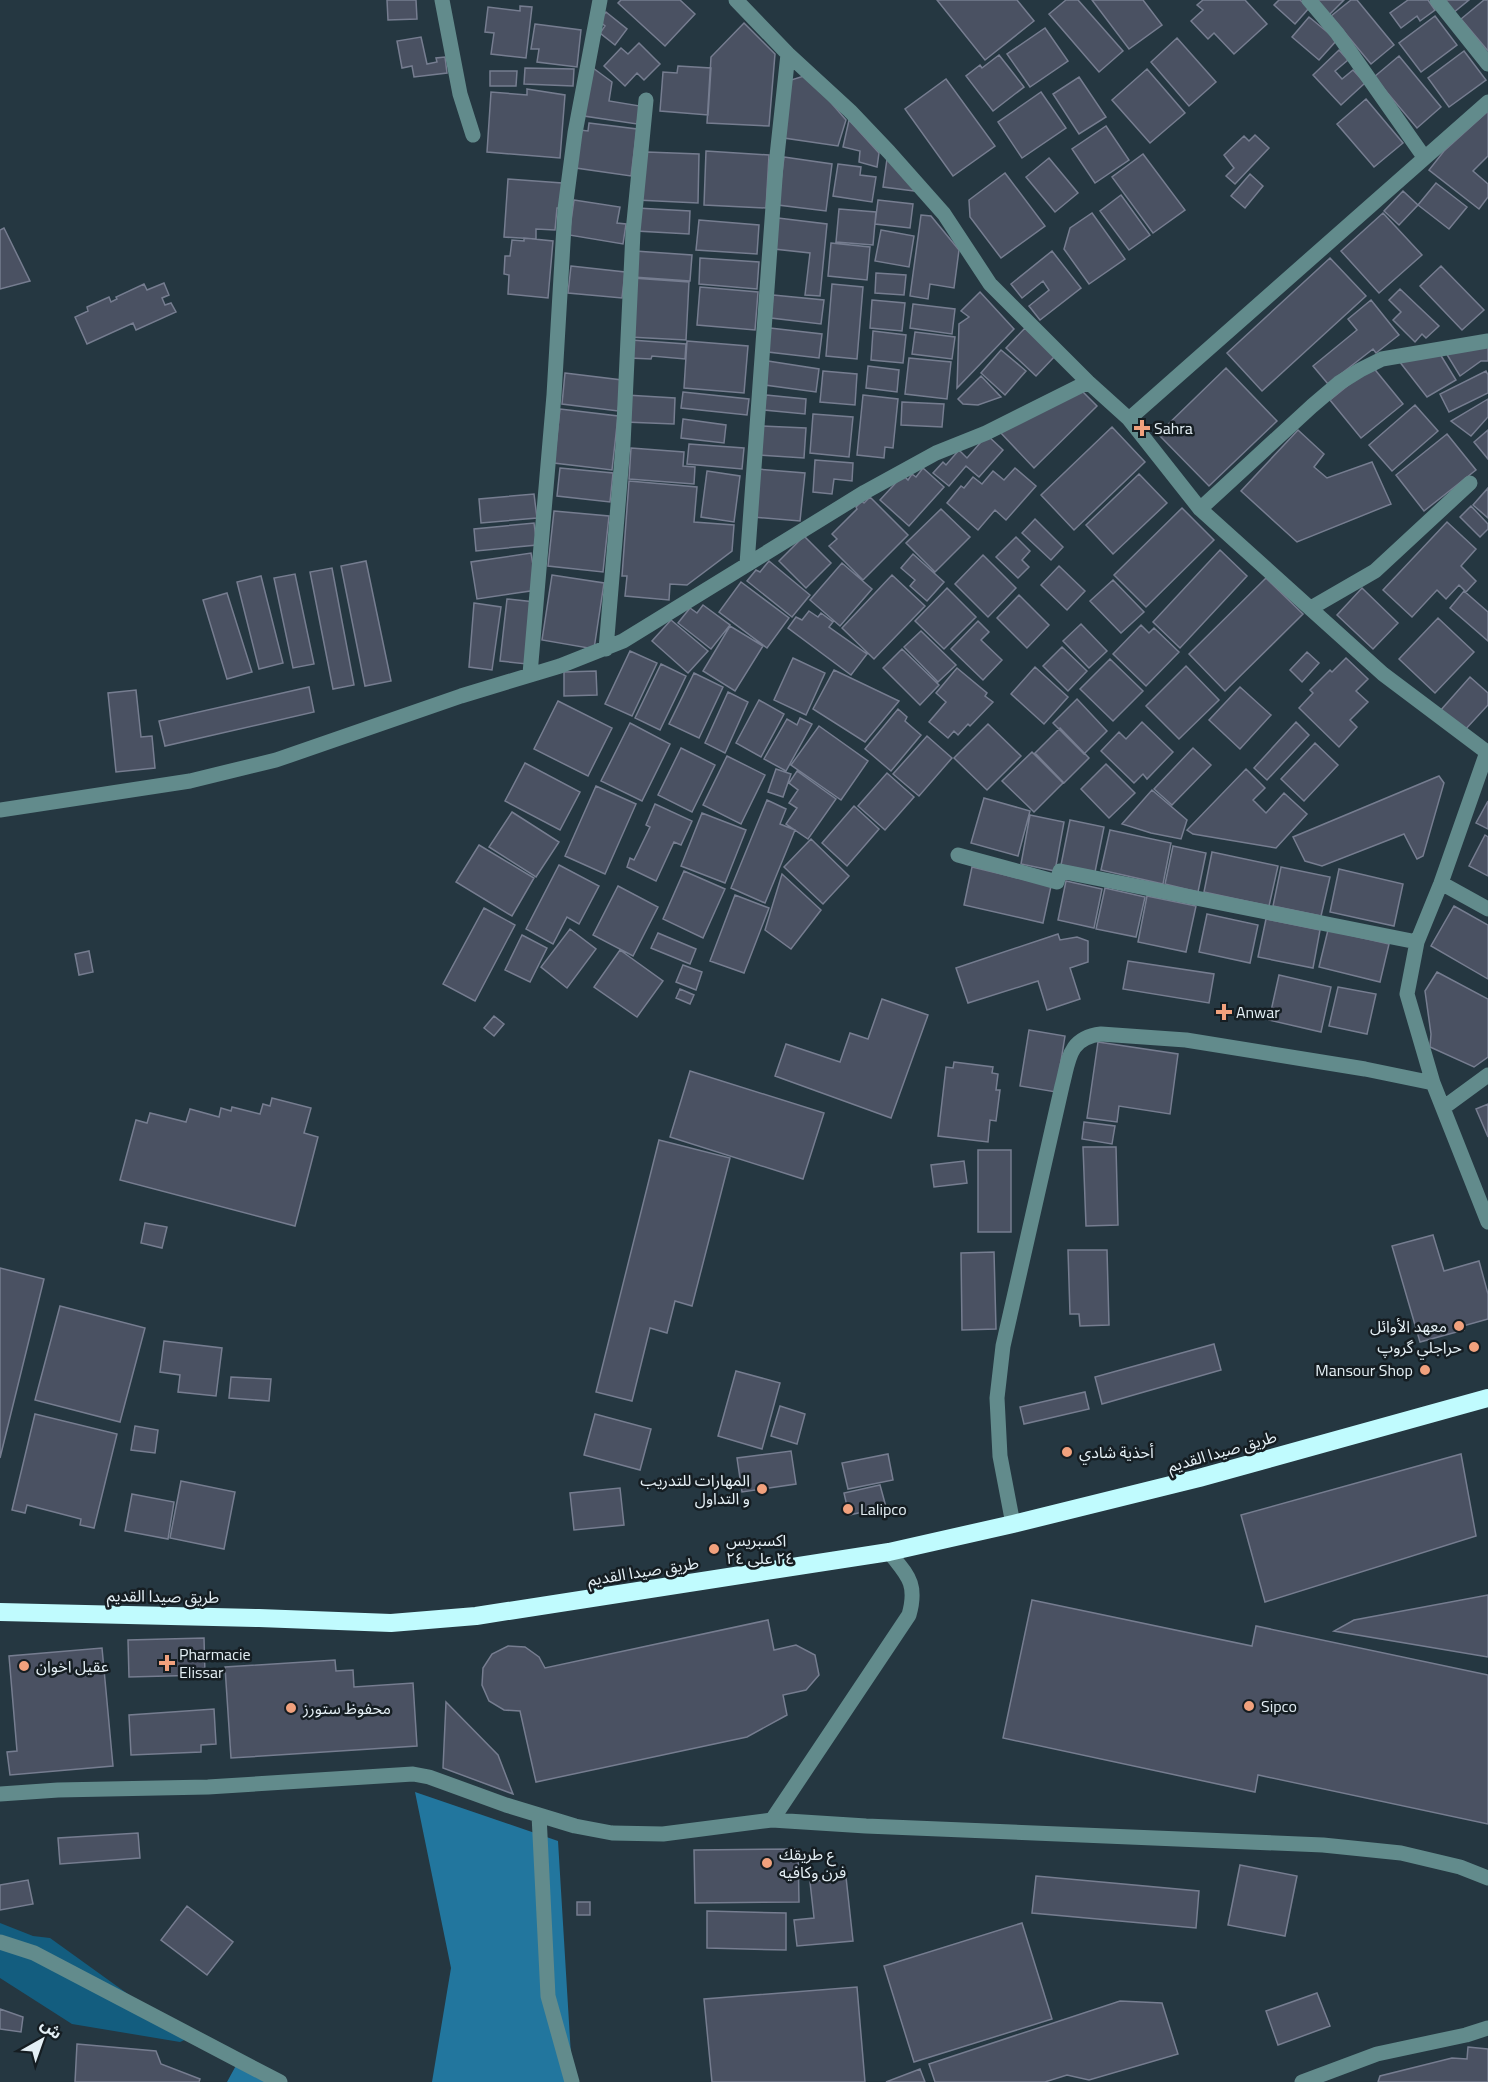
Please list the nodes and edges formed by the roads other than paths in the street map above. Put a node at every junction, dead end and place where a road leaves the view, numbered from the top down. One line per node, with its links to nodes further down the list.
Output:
1 (442, 0): 10 (street)
2 (600, 0): 20 (street)
3 (736, 0): 6 (street)
4 (1309, 0): 11 (street)
5 (1437, 0): 7 (street)
6 (788, 54): 13 (street); 17 (street)
7 (1488, 64)
8 (646, 100): 19 (street)
9 (1488, 102): 11 (street)
10 (473, 135)
11 (1424, 157): 14 (street)
12 (1488, 341): 16 (street)
13 (1088, 382): 14 (street); 17 (street)
14 (1129, 419): 16 (street)
15 (1470, 483): 18 (street)
16 (1200, 508): 18 (street)
17 (747, 564): 19 (street)
18 (1311, 608): 21 (street)
19 (606, 649): 20 (street)
20 (530, 674): 22 (street)
21 (1487, 753): 24 (street)
22 (0, 810)
23 (958, 855): 26 (street)
24 (1441, 884): 25 (street); 26 (street)
25 (1488, 909)
26 (1417, 942): 28 (street)
27 (1488, 1075): 29 (street)
28 (1432, 1083): 29 (street); 32 (street)
29 (1443, 1108): 30 (street)
30 (1488, 1222)
31 (1488, 1398): 32 (highway, طريق صيدا القديم)
32 (1013, 1524): 33 (highway, طريق صيدا القديم)
33 (889, 1552): 34 (highway, طريق صيدا القديم); 37 (street)
34 (0, 1612)
35 (0, 1794): 36 (street)
36 (539, 1815): 37 (street); 42 (street)
37 (772, 1820): 38 (street)
38 (1488, 1878)
39 (0, 1942): 41 (street)
40 (1488, 2028): 43 (street)
41 (280, 2082)
42 (572, 2082)
43 (1302, 2082)

